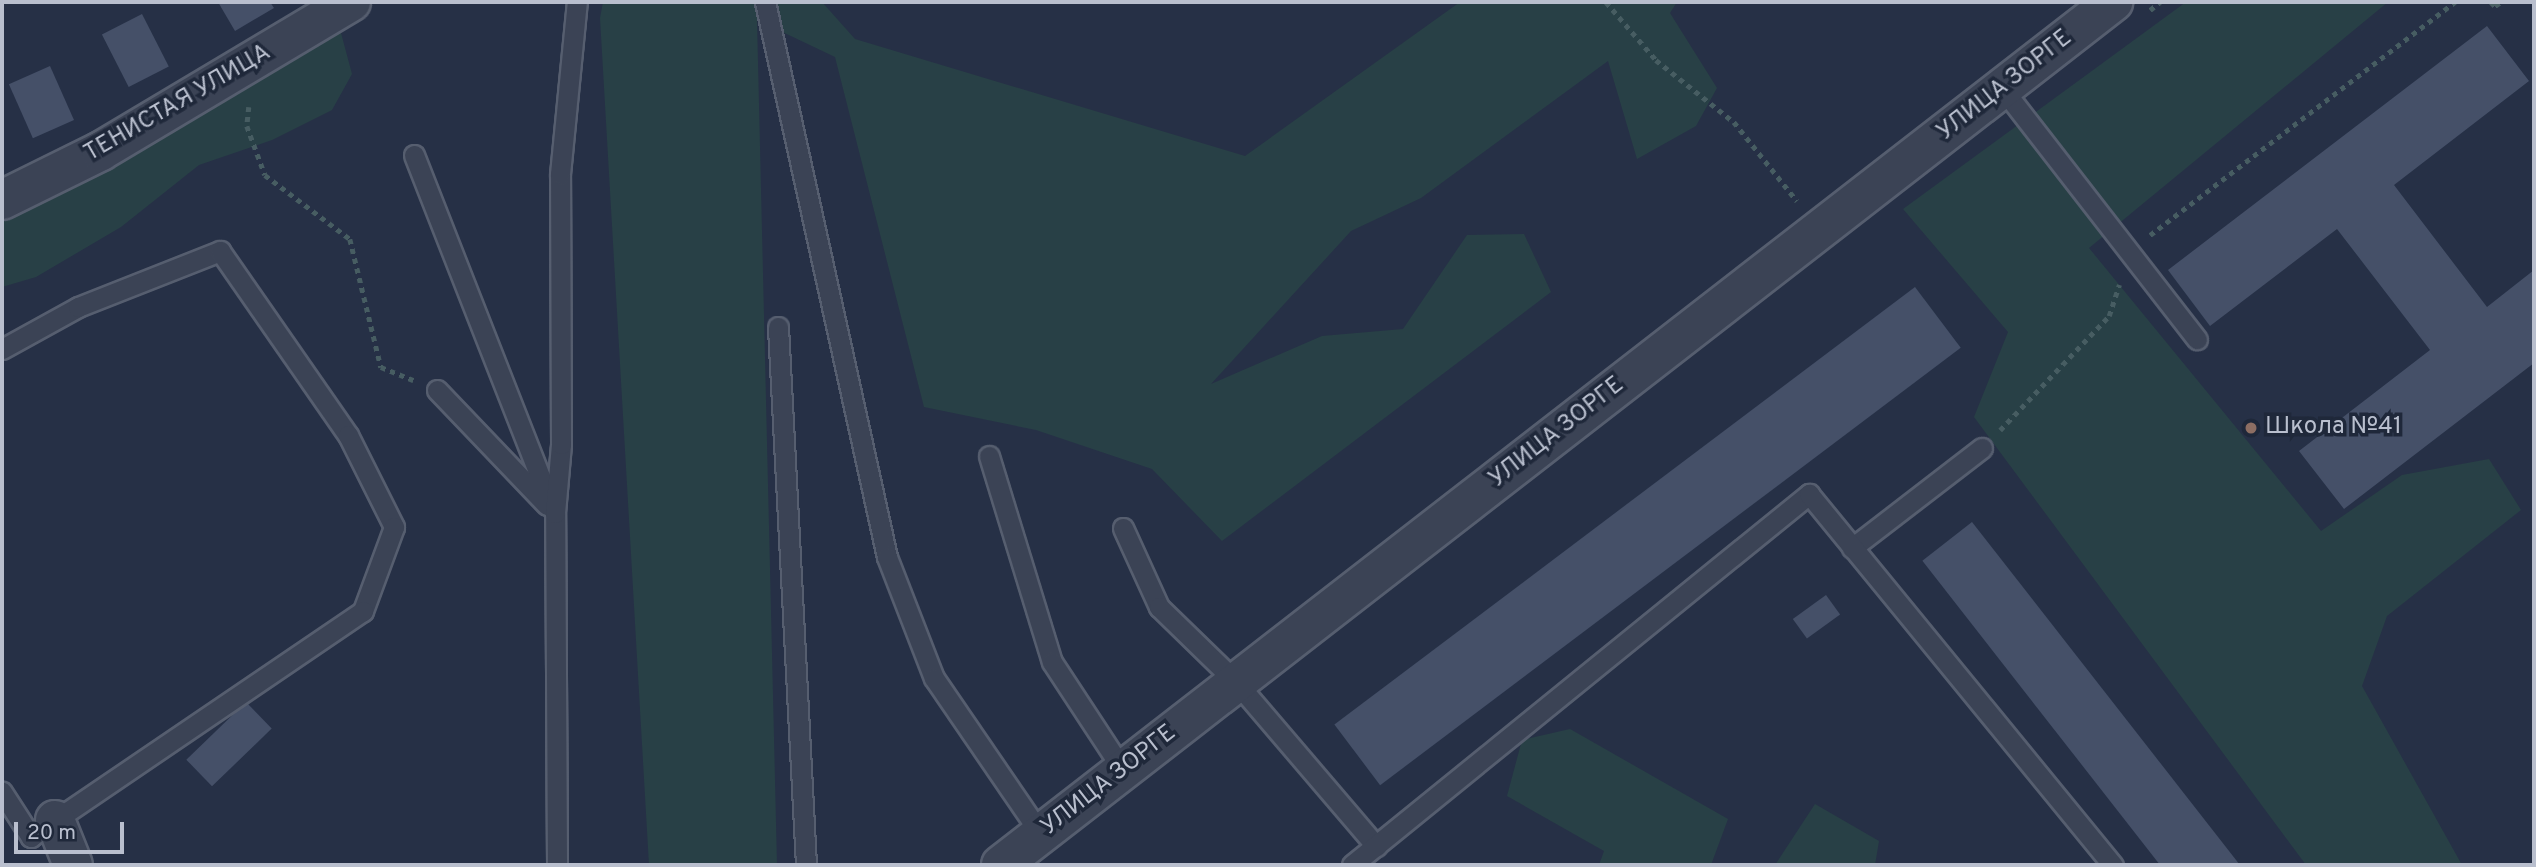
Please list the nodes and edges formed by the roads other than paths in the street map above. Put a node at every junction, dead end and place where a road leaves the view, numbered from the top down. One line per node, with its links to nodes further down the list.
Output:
1 (351, 2): 7 (street, ТЕНИСТАЯ УЛИЦА)
2 (577, 2): 14 (lane)
3 (765, 2): 21 (lane)
4 (2113, 2): 5 (street, УЛИЦА ЗОРГЕ)
5 (2002, 88): 9 (lane); 17 (street, УЛИЦА ЗОРГЕ)
6 (414, 155): 14 (lane)
7 (2, 200)
8 (778, 327): 25 (lane)
9 (2197, 339)
10 (2, 349): 20 (lane)
11 (437, 390): 14 (lane)
12 (1982, 448): 16 (lane)
13 (989, 456): 18 (lane)
14 (555, 513): 24 (lane)
15 (1123, 528): 17 (lane)
16 (1852, 548): 22 (lane); 28 (lane)
17 (1236, 682): 18 (street, УЛИЦА ЗОРГЕ); 22 (lane)
18 (1123, 770): 21 (street, УЛИЦА ЗОРГЕ)
19 (2, 792): 20 (lane)
20 (55, 820): 23 (street)
21 (1041, 834): 26 (street, УЛИЦА ЗОРГЕ)
22 (1376, 846): 27 (lane)
23 (73, 865)
24 (557, 865)
25 (806, 865)
26 (1001, 865)
27 (1352, 865)
28 (2113, 865)

